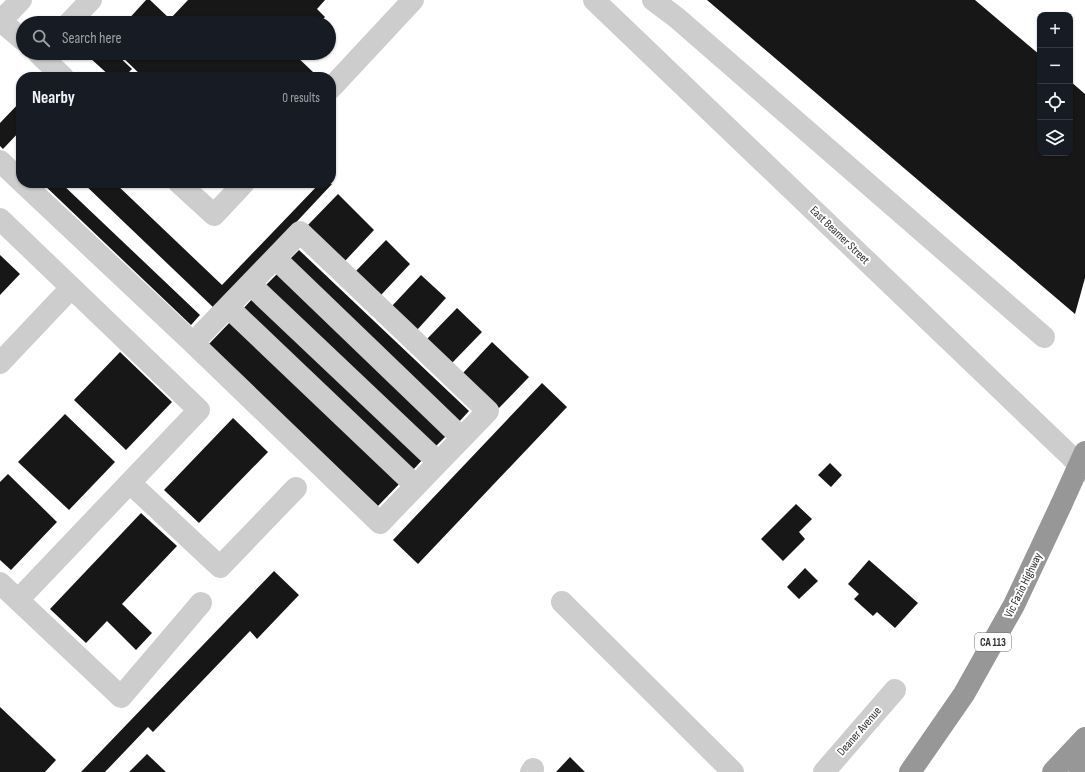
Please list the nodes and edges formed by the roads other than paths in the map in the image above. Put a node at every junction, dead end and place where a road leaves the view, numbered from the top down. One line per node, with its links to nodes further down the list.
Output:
1 (21, 0): 7 (street)
2 (90, 0): 6 (street)
3 (413, 0): 11 (street)
4 (594, 0): 28 (street, East Beamer Street)
5 (653, 0): 22 (street)
6 (75, 16)
7 (1, 22): 8 (street)
8 (16, 34)
9 (45, 60): 10 (street)
10 (58, 72)
11 (336, 83)
12 (0, 161): 13 (street)
13 (16, 176)
14 (28, 188): 23 (street)
15 (184, 188): 16 (street)
16 (239, 188)
17 (0, 219): 20 (street)
18 (275, 258): 19 (street); 25 (street); 25 (street)
19 (250, 284): 21 (street); 27 (street)
20 (71, 288): 24 (street); 29 (street)
21 (228, 307): 23 (street); 30 (street)
22 (1044, 337)
23 (193, 343): 30 (street)
24 (0, 363)
25 (462, 438): 27 (street)
26 (1085, 452): 41 (highway, Vic Fazio Highway / CA 113, bridge)
27 (438, 462): 30 (street)
28 (1085, 470)
29 (130, 483): 31 (street); 33 (street)
30 (416, 486)
31 (296, 488)
32 (0, 583): 33 (street)
33 (18, 600): 35 (street)
34 (562, 602): 39 (street)
35 (201, 603)
36 (895, 690): 40 (street, Deaner Avenue)
37 (1085, 738): 42 (highway)
38 (1085, 750): 43 (highway)
39 (733, 772)
40 (824, 772)
41 (910, 772)
42 (1053, 772)
43 (1080, 772)

